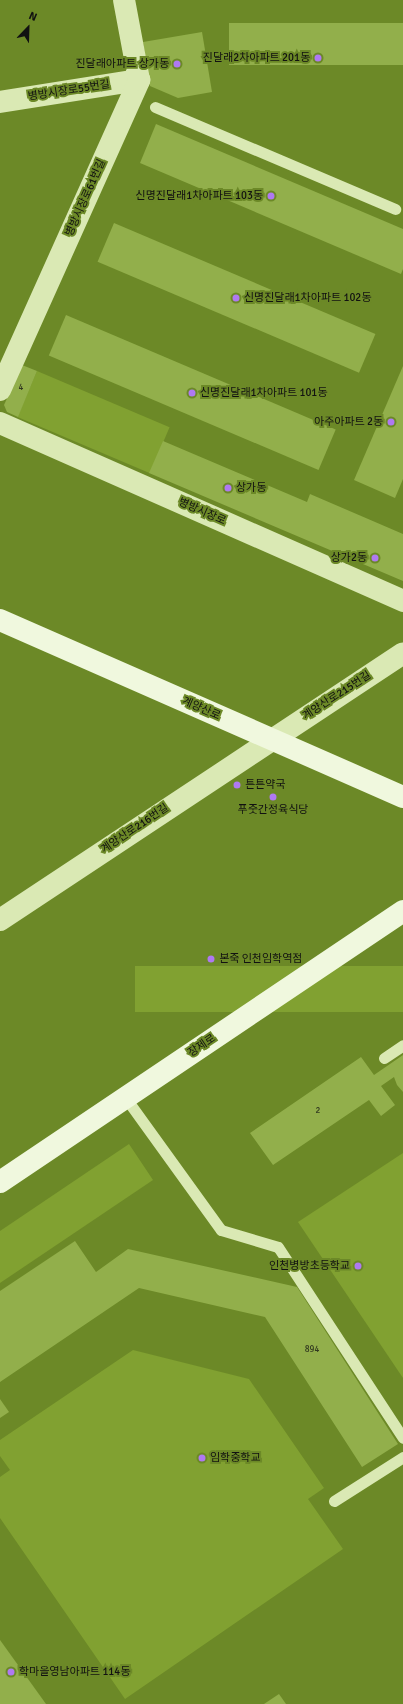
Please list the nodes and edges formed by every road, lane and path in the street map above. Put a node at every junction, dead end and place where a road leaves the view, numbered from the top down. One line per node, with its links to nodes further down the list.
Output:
1 (124, 0): 2 (street)
2 (139, 80): 3 (street, 병방시장로55번길); 6 (street, 병방시장로61번길)
3 (0, 102)
4 (155, 107): 5 (lane)
5 (395, 209)
6 (0, 390)
7 (0, 423): 8 (street, 병방시장로)
8 (403, 600)
9 (0, 620): 11 (main road, 계양산로)
10 (403, 653): 11 (street, 계양산로215번길)
11 (270, 739): 12 (main road, 계양산로); 14 (street, 계양산로216번길)
12 (403, 798)
13 (403, 911): 17 (main road, 장제로)
14 (0, 920)
15 (403, 1045): 16 (lane)
16 (384, 1058)
17 (125, 1097): 18 (main road, 장제로); 19 (lane)
18 (0, 1182)
19 (403, 1438)
20 (403, 1457): 21 (lane)
21 (334, 1501)

